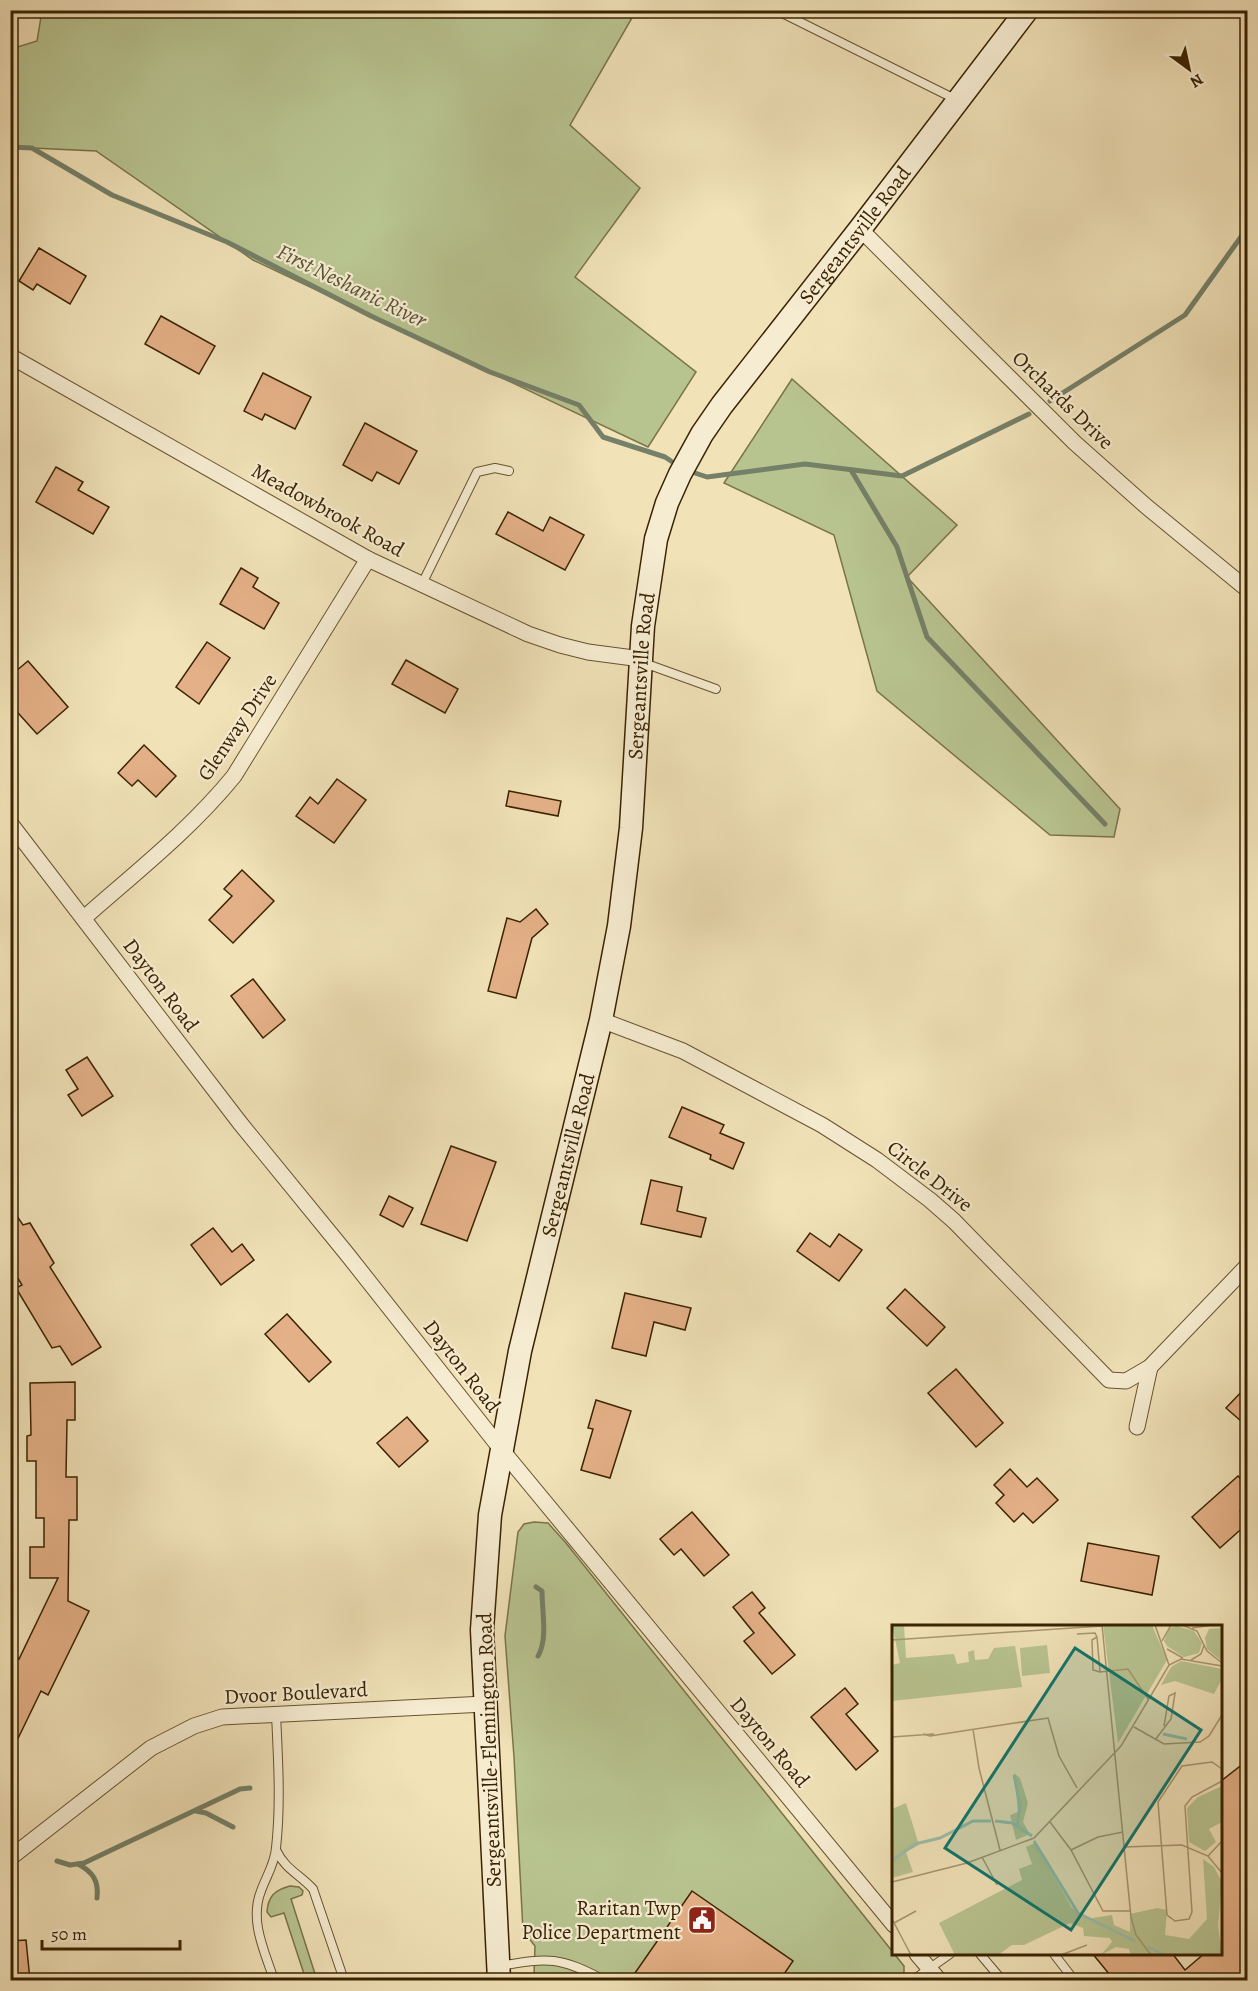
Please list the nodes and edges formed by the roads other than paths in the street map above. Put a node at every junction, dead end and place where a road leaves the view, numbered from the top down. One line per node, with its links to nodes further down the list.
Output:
1 (776, 10): 3 (lane)
2 (1027, 10): 3 (main road, Sergeantsville Road)
3 (958, 101): 4 (main road, Sergeantsville Road)
4 (860, 229): 9 (street, Orchards Drive); 10 (main road, Sergeantsville Road)
5 (10, 356): 7 (street, Meadowbrook Road)
6 (509, 471): 8 (lane)
7 (368, 559): 8 (street, Meadowbrook Road); 13 (street, Glenway Drive)
8 (422, 584): 10 (street, Meadowbrook Road)
9 (1248, 590)
10 (641, 660): 11 (lane); 14 (main road, Sergeantsville Road)
11 (716, 689)
12 (10, 823): 13 (street, Dayton Road)
13 (84, 918): 18 (street, Dayton Road)
14 (601, 1020): 16 (street, Circle Drive); 18 (main road, Sergeantsville Road)
15 (1248, 1266): 16 (street, Circle Drive)
16 (1150, 1367): 17 (street)
17 (1137, 1427)
18 (501, 1449): 19 (main road, Sergeantsville-Flemington Road); 23 (street, Dayton Road)
19 (485, 1704): 20 (street, Dvoor Boulevard); 28 (main road, Sergeantsville-Flemington Road)
20 (276, 1714): 21 (lane); 22 (street, Dvoor Boulevard)
21 (276, 1850): 30 (lane); 31 (lane)
22 (10, 1858)
23 (892, 1923)
24 (919, 1955): 29 (street)
25 (948, 1955): 29 (lane)
26 (982, 1955): 34 (lane)
27 (1055, 1955): 35 (lane)
28 (499, 1973): 32 (lane)
29 (934, 1974): 33 (lane)
30 (274, 1980)
31 (344, 1980)
32 (604, 1980)
33 (913, 1980)
34 (1002, 1980)
35 (1074, 1980)

